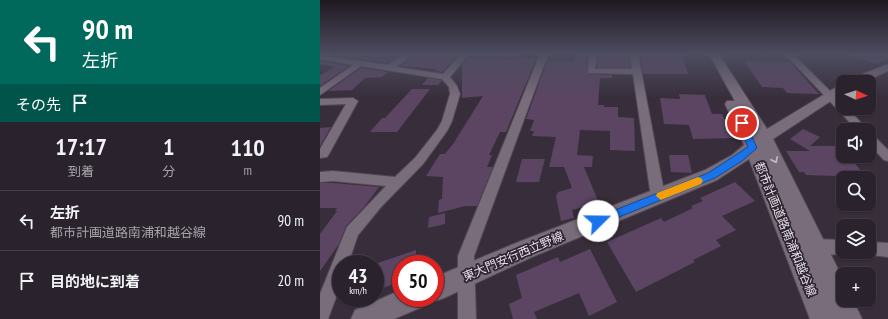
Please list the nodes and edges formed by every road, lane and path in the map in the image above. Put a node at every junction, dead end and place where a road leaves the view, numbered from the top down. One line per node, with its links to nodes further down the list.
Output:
1 (351, 69): 15 (street)
2 (400, 69): 13 (street)
3 (452, 69): 13 (street)
4 (538, 69): 28 (street)
5 (591, 69): 11 (street)
6 (636, 69): 11 (street)
7 (712, 69): 17 (street, 都市計画道路南浦和越谷線)
8 (722, 69): 17 (street, 都市計画道路南浦和越谷線)
9 (808, 69): 14 (street)
10 (884, 69): 12 (street)
11 (636, 72): 23 (street)
12 (870, 75)
13 (445, 77): 22 (street)
14 (836, 91): 17 (street, 東大門安行西立野線)
15 (320, 92)
16 (320, 102): 19 (street)
17 (759, 142): 23 (street, 東大門安行西立野線); 24 (street, 都市計画道路南浦和越谷線, one-way to 24); 34 (street, 都市計画道路南浦和越谷線)
18 (876, 144): 20 (street)
19 (320, 154)
20 (888, 157)
21 (320, 177): 22 (street)
22 (398, 182): 31 (street)
23 (658, 197): 28 (street, 東大門安行西立野線)
24 (814, 246): 25 (street); 35 (street, 都市計画道路南浦和越谷線)
25 (836, 247)
26 (876, 249): 27 (street)
27 (888, 250)
28 (466, 276): 29 (street, 東大門安行西立野線); 33 (street)
29 (444, 285)
30 (392, 307): 32 (street)
31 (320, 317)
32 (364, 319)
33 (467, 319)
34 (823, 319)
35 (849, 319)

